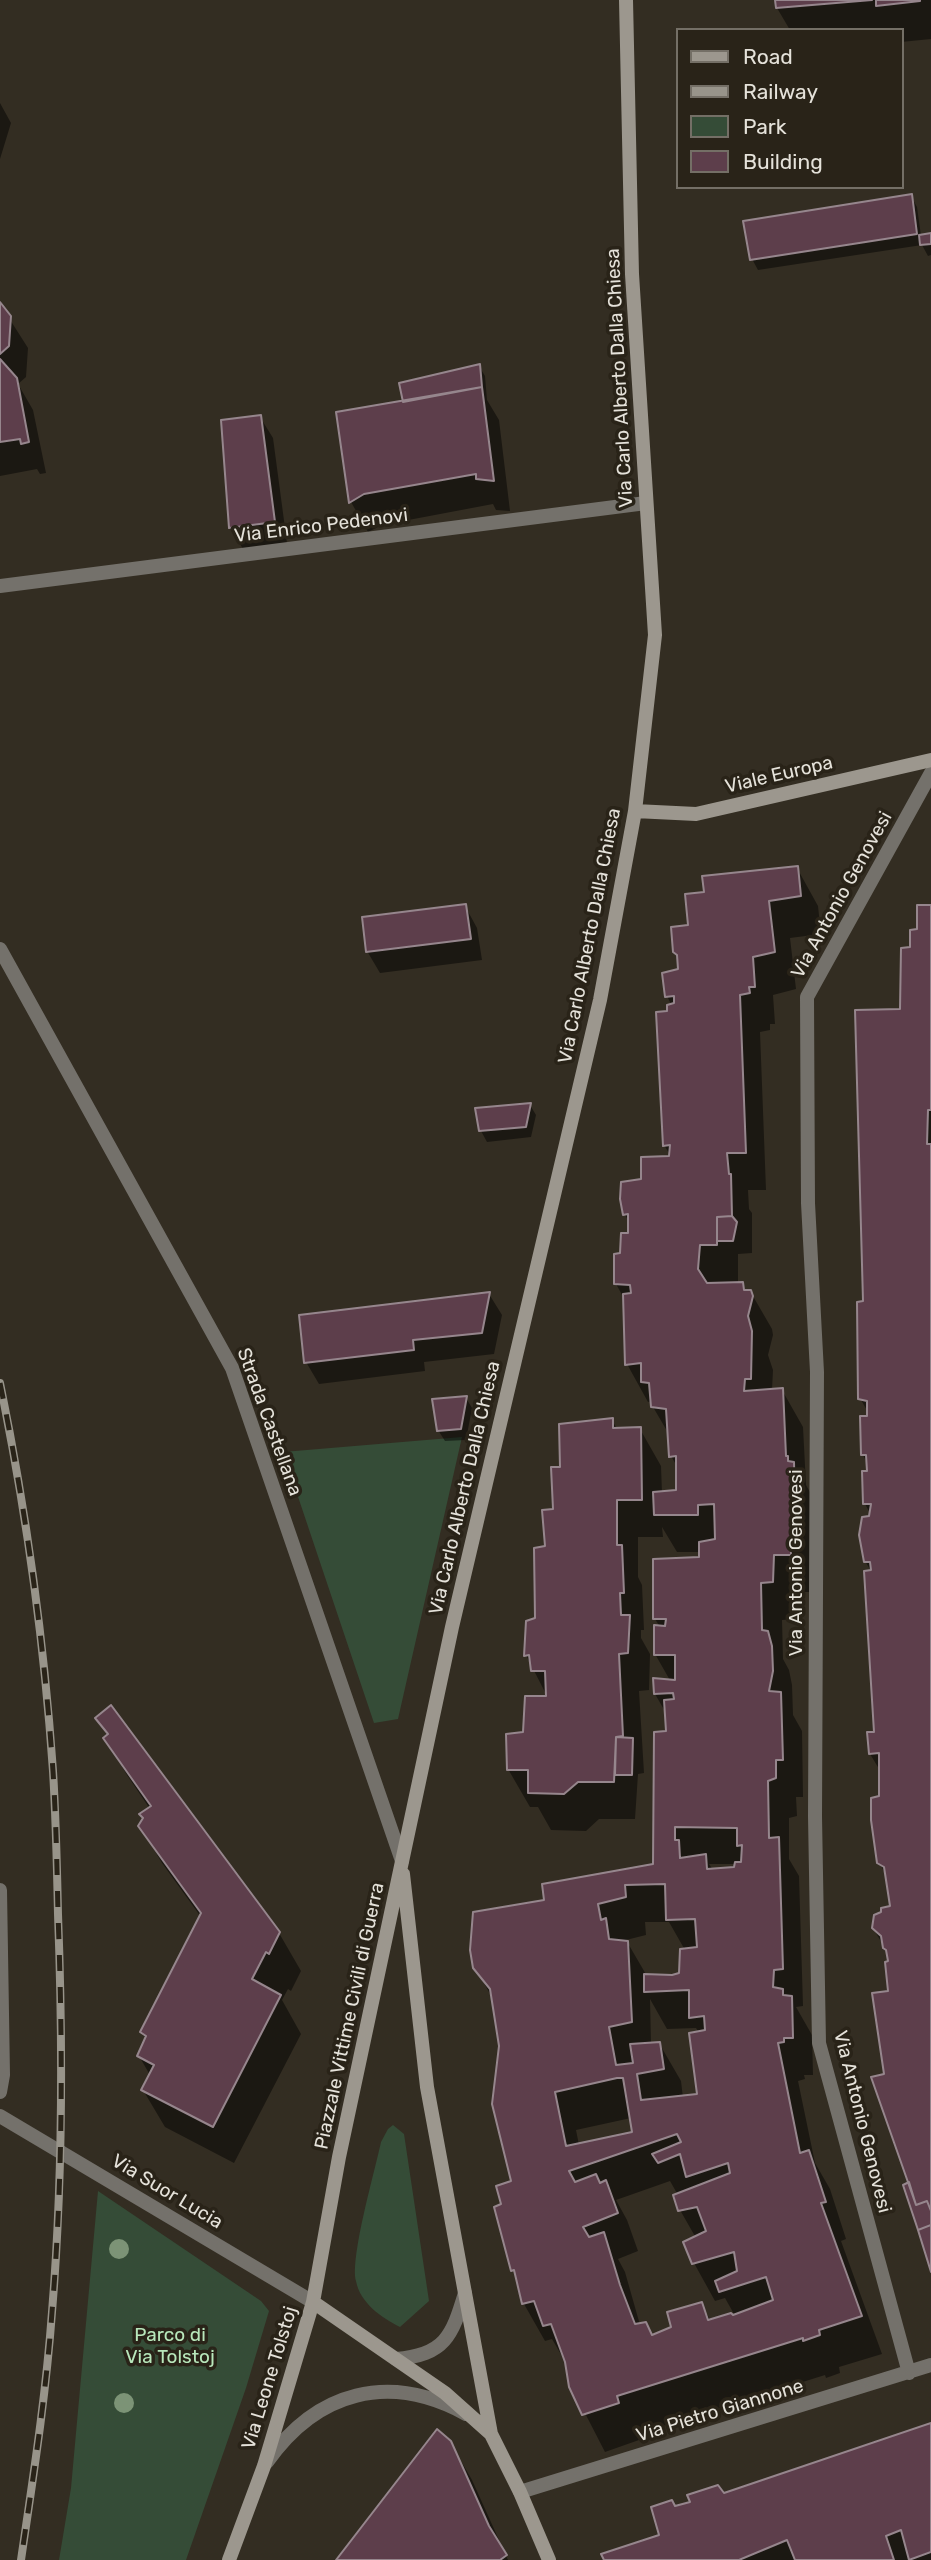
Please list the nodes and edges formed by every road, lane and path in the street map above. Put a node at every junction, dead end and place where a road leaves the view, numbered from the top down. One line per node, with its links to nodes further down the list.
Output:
1 (626, 0): 2 (street, Via Carlo Alberto Dalla Chiesa)
2 (646, 503): 3 (street, Via Enrico Pedenovi); 6 (street, Via Carlo Alberto Dalla Chiesa)
3 (0, 586)
4 (931, 760): 6 (street, Viale Europa)
5 (931, 773): 16 (street, Via Antonio Genovesi)
6 (635, 811): 8 (street, Via Carlo Alberto Dalla Chiesa)
7 (0, 948): 8 (street, Strada Castellana)
8 (402, 1861): 12 (street, Piazzale Vittime Civili di Guerra); 13 (street, Piazzale Vittime Civili di Guerra)
9 (0, 1890): 10 (street)
10 (0, 2092)
11 (0, 2116): 13 (street, Via Suor Lucia)
12 (465, 2293): 14 (street, Piazzale Vittime Civili di Guerra); 17 (street, Piazzale Vittime Civili di Guerra)
13 (313, 2302): 14 (street); 18 (street, Via Leone Tolstoj)
14 (396, 2358): 17 (street)
15 (931, 2365): 16 (street, Via Pietro Giannone)
16 (909, 2373): 19 (street, Via Pietro Giannone)
17 (491, 2434): 18 (street, Via Leone Tolstoj); 19 (street)
18 (264, 2466): 20 (street, Via Leone Tolstoj)
19 (520, 2492): 21 (street)
20 (229, 2560)
21 (549, 2560)

